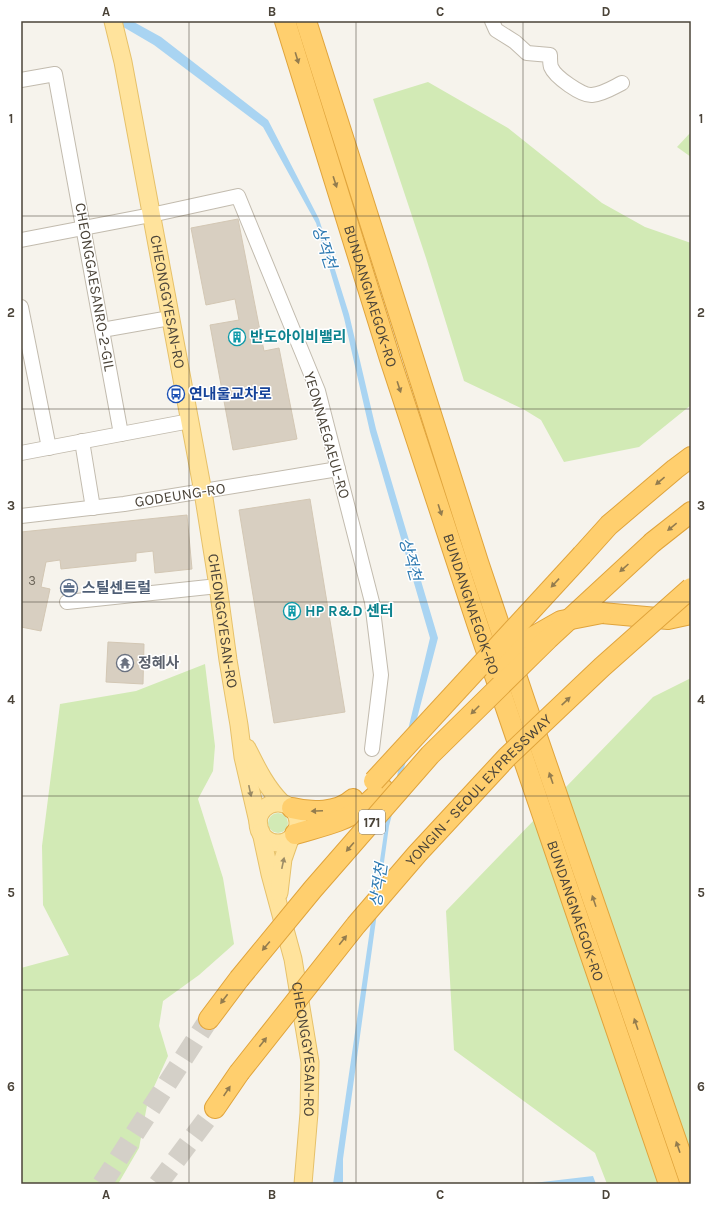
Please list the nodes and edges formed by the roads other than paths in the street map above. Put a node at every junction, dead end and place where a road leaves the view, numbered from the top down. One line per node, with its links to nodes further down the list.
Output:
1 (113, 21): 7 (main road, CHEONGGYESAN-RO)
2 (285, 21): 38 (highway, BUNDANGNAEGOK-RO, one-way to 38)
3 (306, 21): 39 (highway, BUNDANGNAEGOK-RO, one-way to 3)
4 (492, 21): 6 (street)
5 (21, 80): 8 (street, CHEONGGAESANRO-2-GIL)
6 (622, 83)
7 (151, 215): 8 (street); 11 (main road, CHEONGGYESAN-RO); 19 (street, YEONNAEGAEUL-RO)
8 (84, 228): 9 (street); 12 (street, CHEONGGAESANRO-2-GIL)
9 (21, 240)
10 (21, 307): 16 (street)
11 (170, 318): 12 (street); 13 (main road, CHEONGGYESAN-RO)
12 (102, 330): 14 (street, CHEONGGAESANRO-2-GIL)
13 (190, 421): 14 (street); 20 (main road, CHEONGGYESAN-RO)
14 (121, 434): 15 (street)
15 (82, 441): 16 (street); 21 (street)
16 (49, 448): 17 (street)
17 (21, 453)
18 (691, 457): 30 (highway, one-way to 30, bridge)
19 (338, 469): 20 (street, GODEUNG-RO); 29 (street, YEONNAEGAEUL-RO)
20 (203, 492): 21 (street, GODEUNG-RO); 24 (main road, CHEONGGYESAN-RO)
21 (93, 508): 23 (street, GODEUNG-RO)
22 (691, 512): 35 (highway, 171, one-way to 35, bridge)
23 (21, 516)
24 (218, 586): 26 (street); 28 (main road, CHEONGGYESAN-RO)
25 (691, 588): 36 (highway, YONGIN - SEOUL EXPRESSWAY, one-way to 25, bridge)
26 (68, 602)
27 (691, 614): 30 (highway, bridge)
28 (239, 725): 31 (main road, CHEONGGYESAN-RO); 32 (main road, CHEONGGYESAN-RO, one-way to 32)
29 (372, 748)
30 (378, 785): 31 (highway, one-way to 31); 33 (highway)
31 (287, 806): 32 (main road); 33 (main road)
32 (260, 829): 33 (main road); 34 (main road, CHEONGGYESAN-RO)
33 (292, 836): 34 (main road, CHEONGGYESAN-RO, one-way to 33)
34 (281, 915): 37 (main road, CHEONGGYESAN-RO)
35 (210, 1019)
36 (215, 1108)
37 (303, 1184)
38 (669, 1184)
39 (691, 1184)

